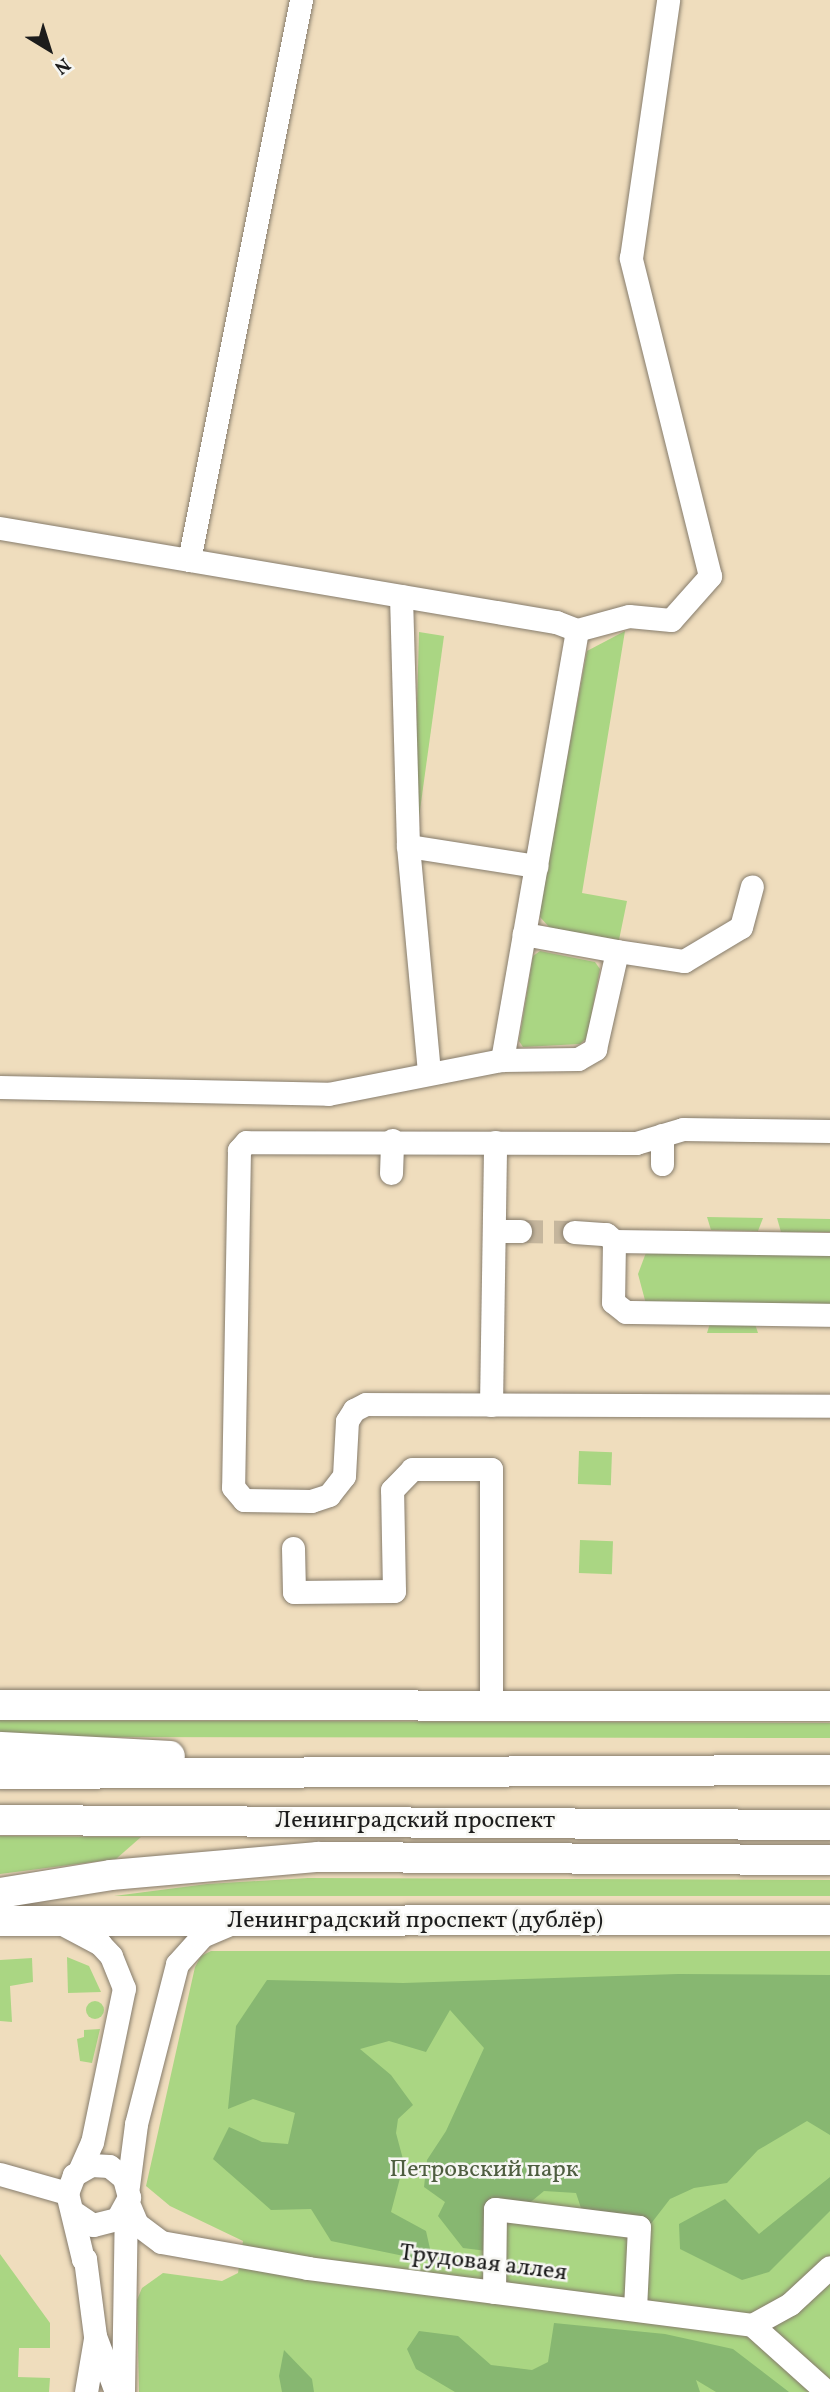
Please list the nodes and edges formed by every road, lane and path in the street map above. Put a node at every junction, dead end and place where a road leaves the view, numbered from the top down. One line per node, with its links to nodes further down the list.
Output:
1 (301, 0): 4 (street)
2 (668, 0): 6 (street)
3 (0, 528): 4 (street)
4 (189, 560): 5 (street)
5 (401, 596): 6 (street); 7 (street)
6 (577, 630): 8 (street)
7 (408, 846): 8 (street); 13 (street)
8 (536, 866): 10 (street)
9 (752, 886): 11 (street)
10 (524, 934): 11 (street); 12 (street)
11 (617, 951): 12 (street)
12 (502, 1060): 13 (street)
13 (429, 1072): 14 (street)
14 (0, 1087)
15 (830, 1132): 16 (street)
16 (657, 1138): 18 (street); 19 (street)
17 (392, 1140): 18 (street); 20 (street); 27 (street)
18 (495, 1142): 21 (street)
19 (656, 1164)
20 (391, 1173)
21 (494, 1231): 22 (street); 27 (street)
22 (520, 1231)
23 (575, 1232): 24 (street)
24 (614, 1241): 25 (street); 26 (street)
25 (830, 1244)
26 (830, 1315)
27 (491, 1405): 28 (street)
28 (830, 1406)
29 (293, 1548): 31 (street)
30 (0, 1704): 31 (main road)
31 (491, 1705): 32 (main road)
32 (829, 1705)
33 (0, 1747): 36 (main road)
34 (830, 1770): 36 (main road, Ленинградский проспект)
35 (0, 1774): 36 (main road, Ленинградский проспект)
36 (313, 1774)
37 (0, 1820): 38 (main road, Ленинградский проспект)
38 (830, 1825)
39 (830, 1860): 40 (main road)
40 (0, 1894)
41 (830, 1920): 44 (main road, Ленинградский проспект (дублёр))
42 (0, 1921): 43 (main road, Ленинградский проспект (дублёр))
43 (59, 1922): 44 (main road, Ленинградский проспект (дублёр)); 45 (street)
44 (236, 1922): 47 (street)
45 (79, 2171): 47 (street); 48 (street)
46 (0, 2174): 48 (street)
47 (127, 2199): 48 (street); 50 (street, Трудовая аллея); 56 (street)
48 (70, 2202): 53 (street)
49 (830, 2267): 52 (street)
50 (494, 2292): 51 (street, Трудовая аллея); 51 (street)
51 (635, 2309): 52 (street, Трудовая аллея)
52 (752, 2325): 57 (street)
53 (95, 2336): 54 (street); 55 (street)
54 (86, 2392)
55 (116, 2392)
56 (123, 2392)
57 (827, 2392)

